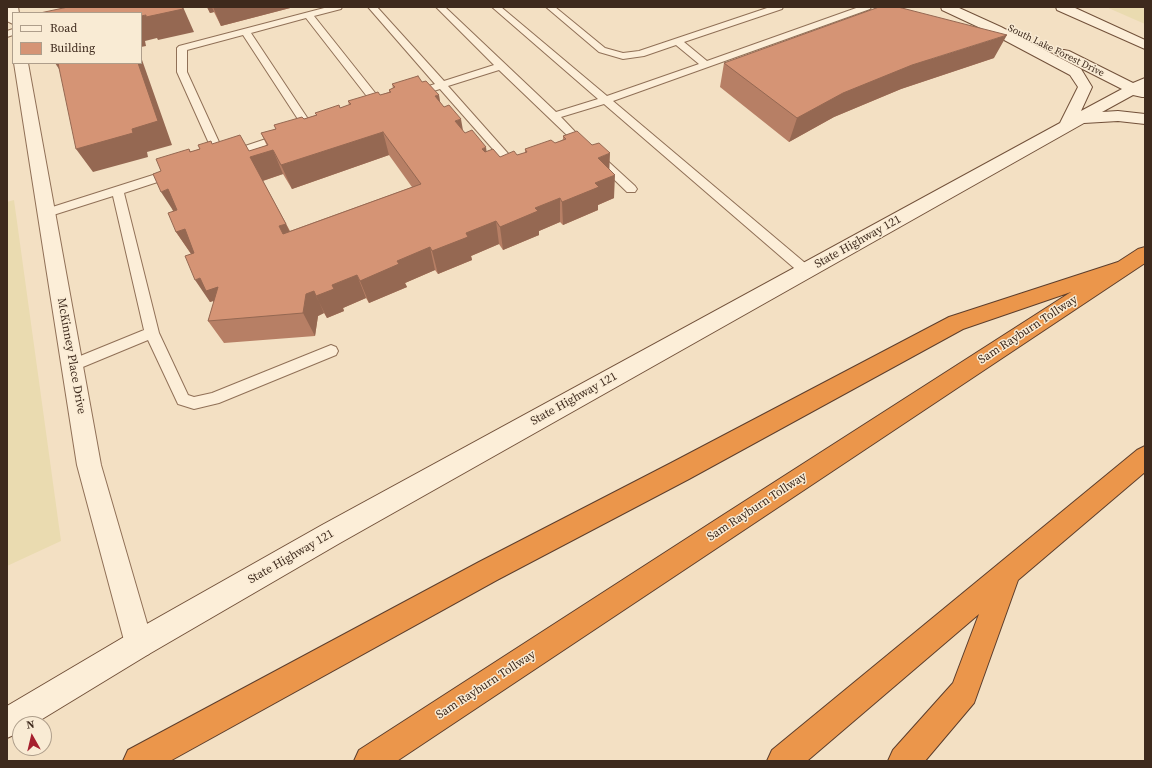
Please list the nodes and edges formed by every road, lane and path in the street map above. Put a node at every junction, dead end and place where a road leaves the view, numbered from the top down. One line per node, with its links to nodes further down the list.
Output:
1 (338, 7): 13 (lane)
2 (372, 7): 20 (lane)
3 (440, 7): 19 (lane)
4 (496, 7): 23 (lane)
5 (550, 7): 15 (lane)
6 (779, 7): 15 (lane)
7 (841, 7): 12 (lane)
8 (867, 7): 12 (lane)
9 (947, 7): 27 (main road)
10 (968, 7): 21 (main road, South Lake Forest Drive)
11 (1062, 7): 16 (main road)
12 (851, 13): 18 (lane)
13 (308, 15): 14 (lane); 24 (lane)
14 (246, 31): 14 (lane)
15 (677, 41): 18 (lane)
16 (1145, 45)
17 (21, 64): 34 (main road, McKinney Place Drive)
18 (706, 65): 23 (lane)
19 (501, 66): 20 (lane); 25 (lane)
20 (443, 85): 22 (lane); 30 (lane)
21 (1141, 88): 27 (main road, State Highway 121)
22 (401, 99)
23 (606, 100): 25 (lane); 36 (lane)
24 (366, 110)
25 (554, 116): 28 (lane)
26 (1145, 119): 27 (main road)
27 (1073, 123): 36 (main road, State Highway 121)
28 (583, 144): 29 (lane); 32 (lane)
29 (555, 147)
30 (533, 154)
31 (183, 169): 33 (lane)
32 (631, 189)
33 (117, 190): 34 (lane); 37 (lane)
34 (47, 213): 39 (main road, McKinney Place Drive)
35 (1135, 261): 44 (highway); 45 (highway, Sam Rayburn Tollway)
36 (806, 271): 42 (main road, State Highway 121)
37 (152, 333): 38 (lane); 39 (lane)
38 (331, 350)
39 (73, 365): 42 (main road, McKinney Place Drive)
40 (1145, 457): 41 (highway)
41 (1008, 573): 46 (highway); 47 (highway)
42 (139, 644): 43 (main road, State Highway 121)
43 (7, 723)
44 (139, 761)
45 (370, 761)
46 (783, 761)
47 (904, 761)

